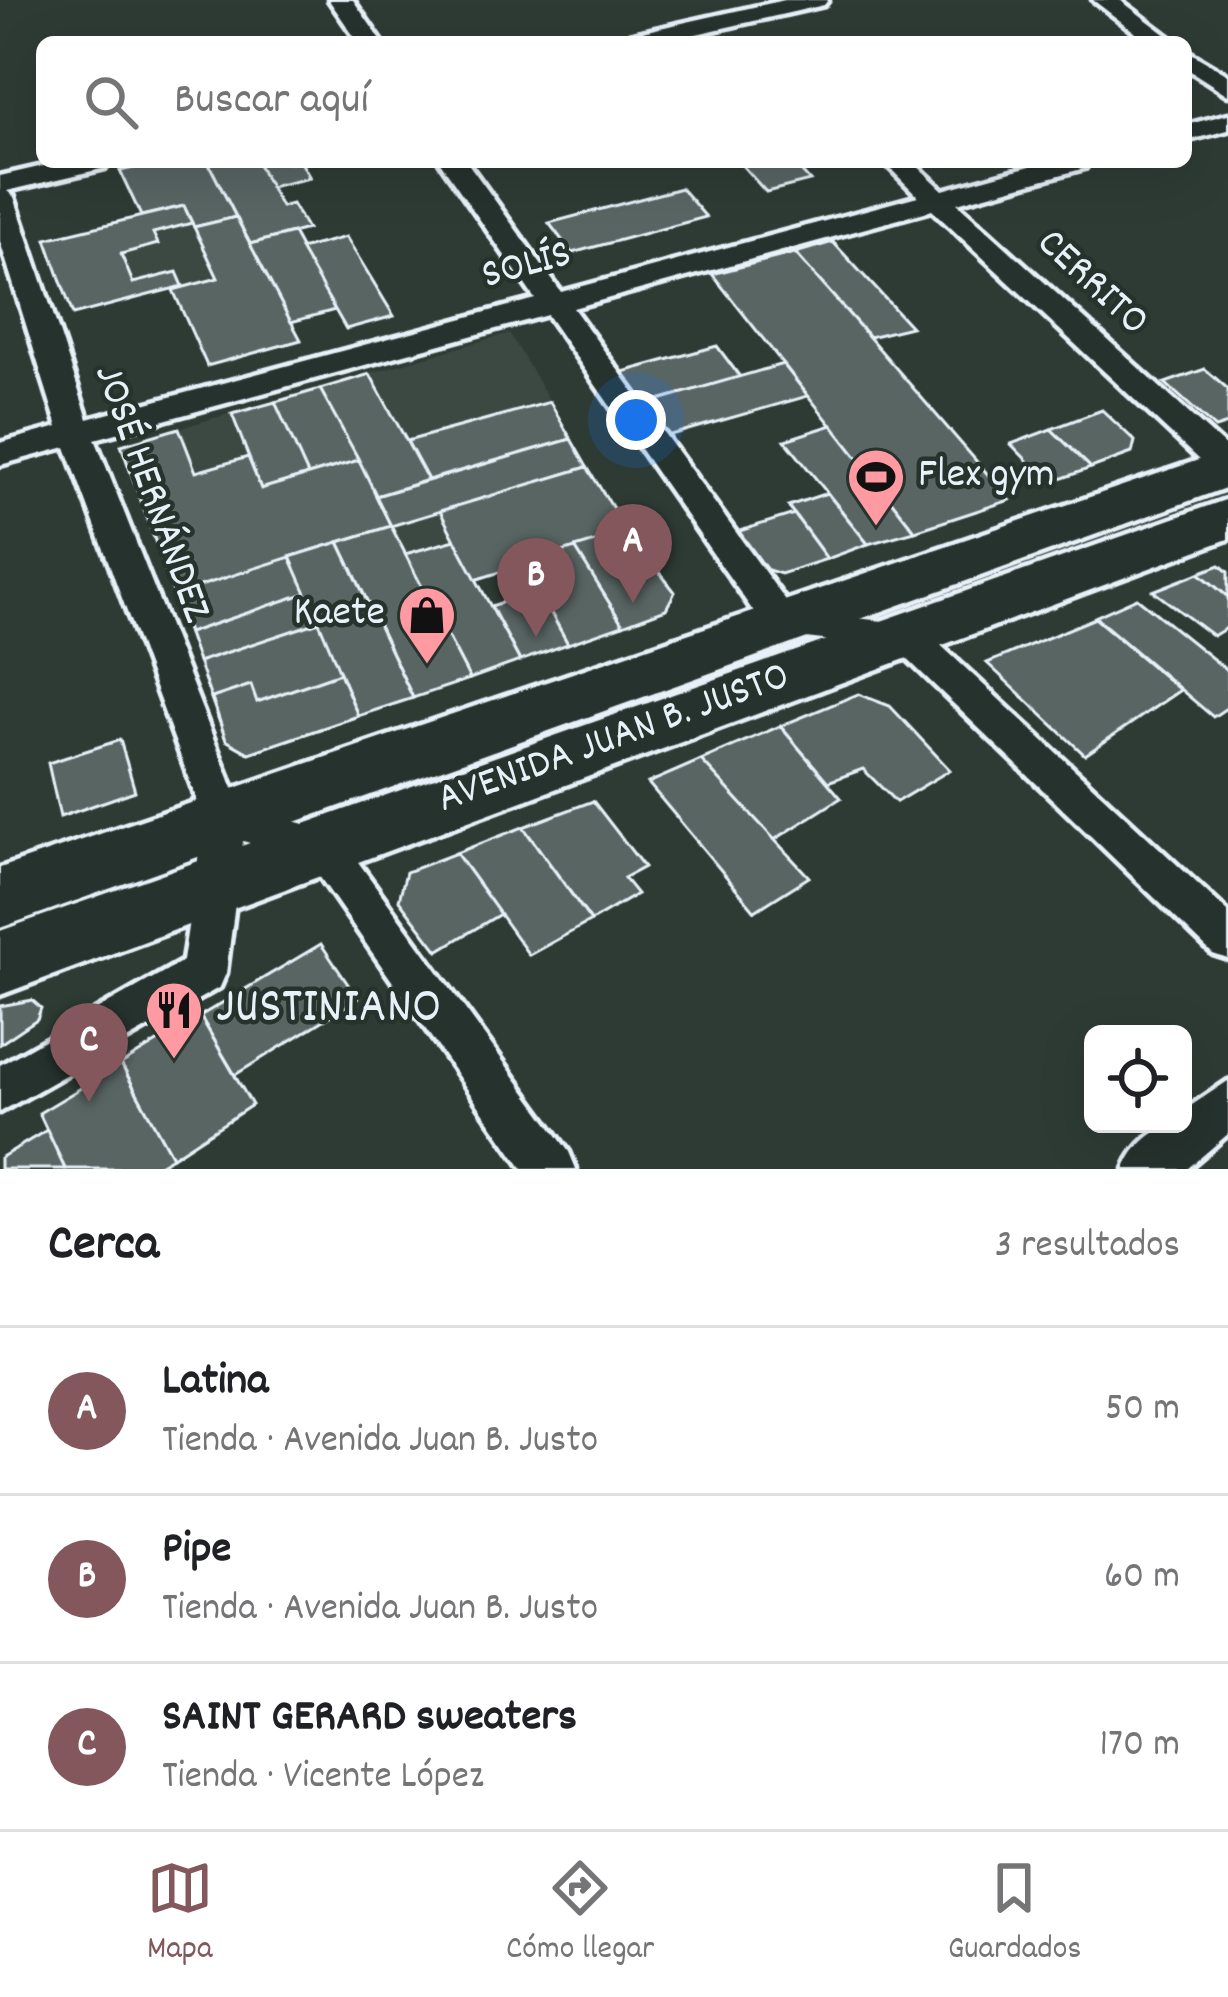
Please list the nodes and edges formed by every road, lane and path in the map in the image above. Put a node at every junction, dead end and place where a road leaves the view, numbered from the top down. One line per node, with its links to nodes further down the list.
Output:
1 (340, 0): 5 (street)
2 (816, 0): 4 (street)
3 (1105, 0): 8 (street)
4 (733, 8): 6 (street); 7 (street)
5 (366, 36)
6 (647, 36)
7 (763, 36)
8 (1156, 36)
9 (1192, 61): 10 (street)
10 (1228, 87)
11 (1228, 122): 12 (street)
12 (1192, 131)
13 (70, 168): 17 (street)
14 (457, 168): 20 (street)
15 (903, 168): 19 (street, CERRITO)
16 (1053, 168): 19 (street, SOLÍS)
17 (0, 184)
18 (0, 196): 21 (street, JOSÉ HERNÁNDEZ)
19 (936, 199): 20 (street, SOLÍS); 23 (street, CERRITO)
20 (552, 304): 21 (street, SOLÍS); 25 (street)
21 (77, 434): 22 (street, SOLÍS); 27 (street, JOSÉ HERNÁNDEZ)
22 (0, 454)
23 (1228, 468): 25 (main road, AVENIDA JUAN B. JUSTO)
24 (1228, 518): 26 (main road, AVENIDA JUAN B. JUSTO)
25 (782, 624): 26 (street); 27 (main road, AVENIDA JUAN B. JUSTO)
26 (905, 635): 28 (main road, AVENIDA JUAN B. JUSTO); 31 (street)
27 (225, 819): 28 (street); 29 (street); 30 (main road, AVENIDA JUAN B. JUSTO)
28 (322, 846): 29 (main road, AVENIDA JUAN B. JUSTO); 35 (street)
29 (217, 884): 32 (main road, AVENIDA JUAN B. JUSTO); 33 (street)
30 (0, 898)
31 (1228, 940)
32 (0, 963)
33 (0, 1090)
34 (1228, 1104): 36 (street)
35 (552, 1169)
36 (1150, 1169)

